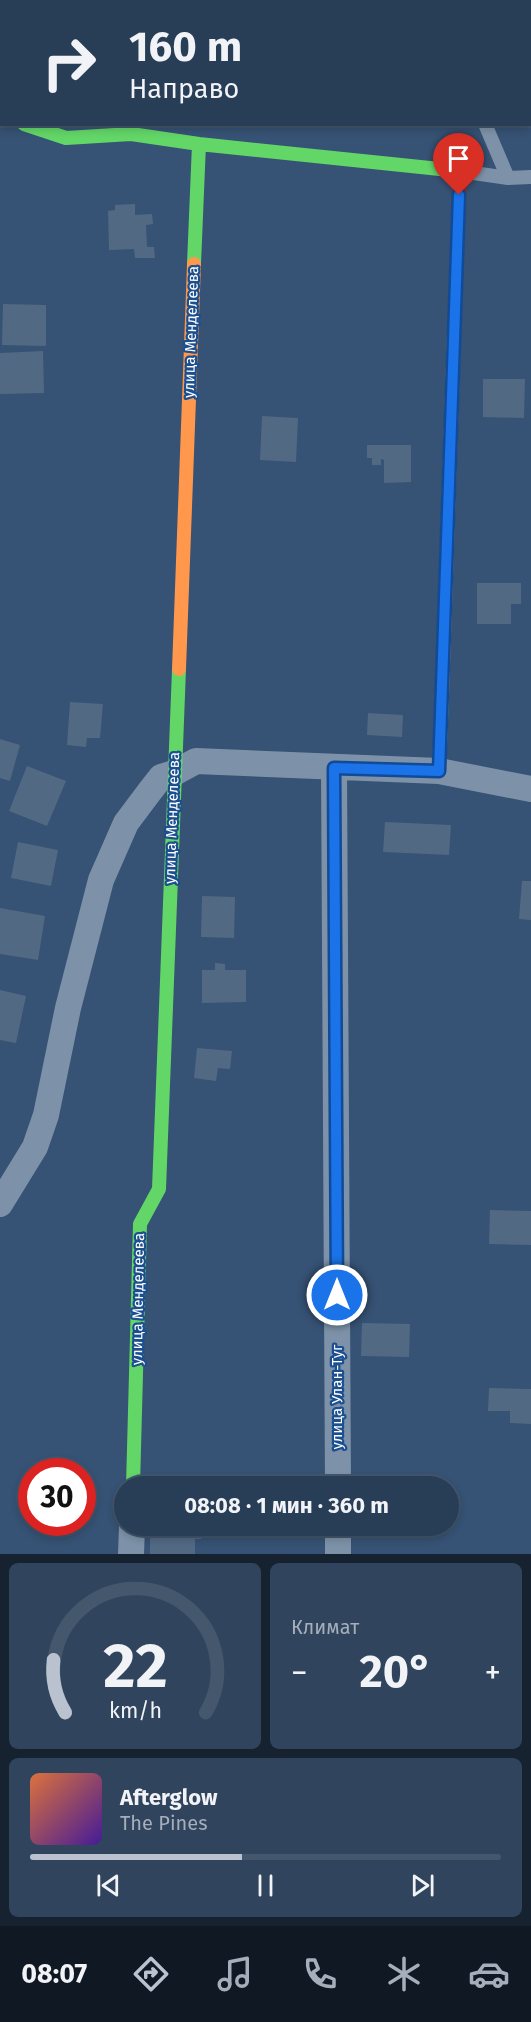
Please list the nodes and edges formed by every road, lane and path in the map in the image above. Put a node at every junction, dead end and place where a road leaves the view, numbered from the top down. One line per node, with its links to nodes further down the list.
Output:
1 (30, 126): 5 (street)
2 (81, 126): 5 (street)
3 (486, 126): 9 (lane)
4 (161, 132): 5 (street); 6 (street)
5 (66, 138)
6 (199, 144): 7 (street); 12 (street, улица Менделеева)
7 (460, 171): 9 (lane); 11 (street)
8 (531, 177): 9 (lane)
9 (508, 178)
10 (334, 768): 11 (street); 12 (street); 16 (street, улица Улан-Туг)
11 (439, 771): 13 (street)
12 (174, 773): 14 (street); 15 (street, улица Менделеева)
13 (531, 789)
14 (0, 1204)
15 (133, 1476)
16 (338, 1476)
17 (132, 1536): 19 (street)
18 (338, 1536): 20 (street)
19 (131, 1554)
20 (338, 1554)

